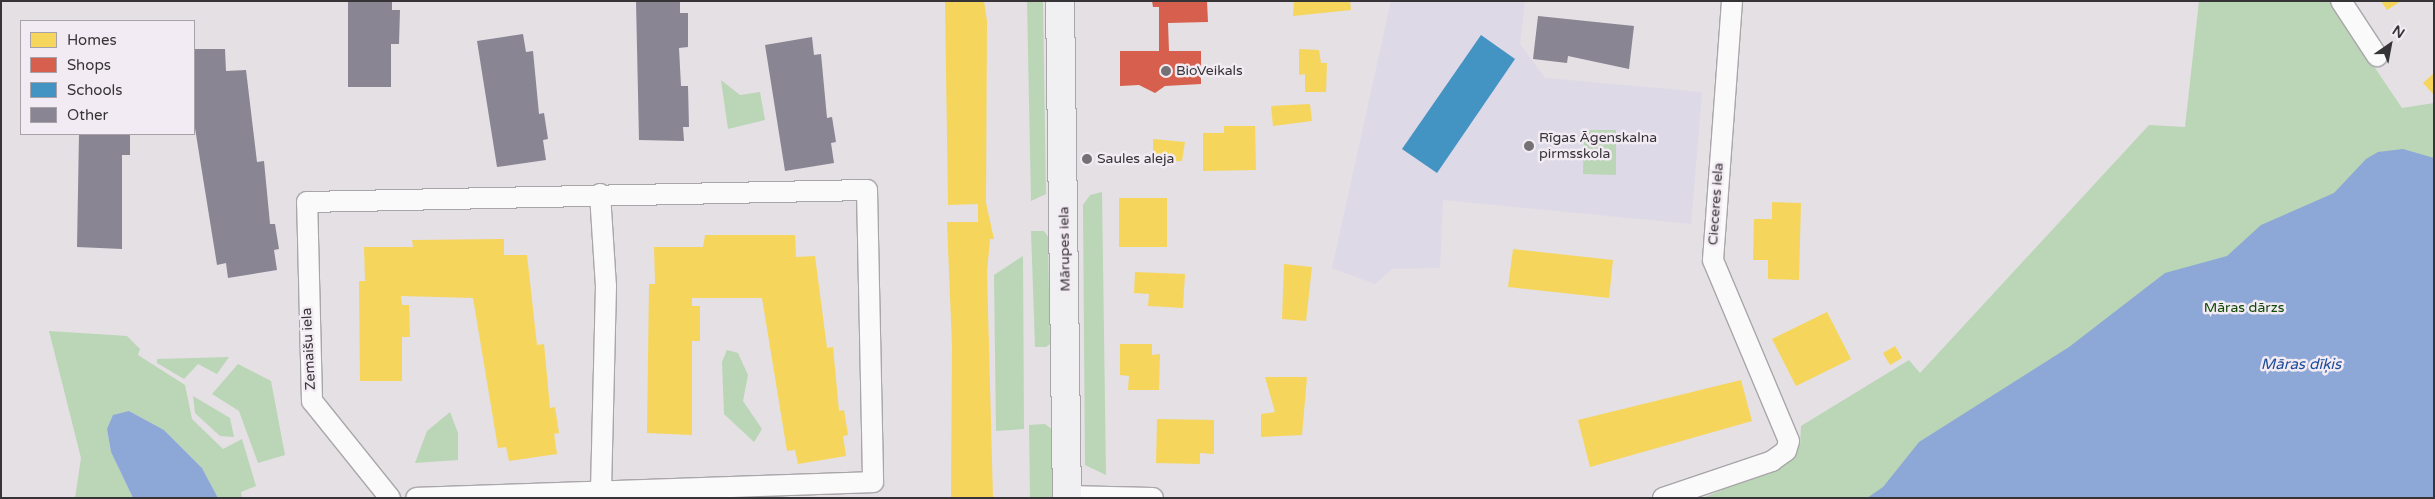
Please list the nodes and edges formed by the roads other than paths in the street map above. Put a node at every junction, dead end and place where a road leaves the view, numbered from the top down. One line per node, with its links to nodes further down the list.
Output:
1 (1060, 1): 7 (street, Mārupes iela)
2 (1732, 1): 11 (street, Cieceres iela)
3 (2341, 1): 4 (street)
4 (2378, 56)
5 (600, 194): 6 (street); 6 (street); 8 (street, Zemaišu iela)
6 (601, 489): 9 (street)
7 (1067, 497): 10 (street)
8 (390, 498)
9 (416, 498)
10 (1153, 498)
11 (1663, 498)

